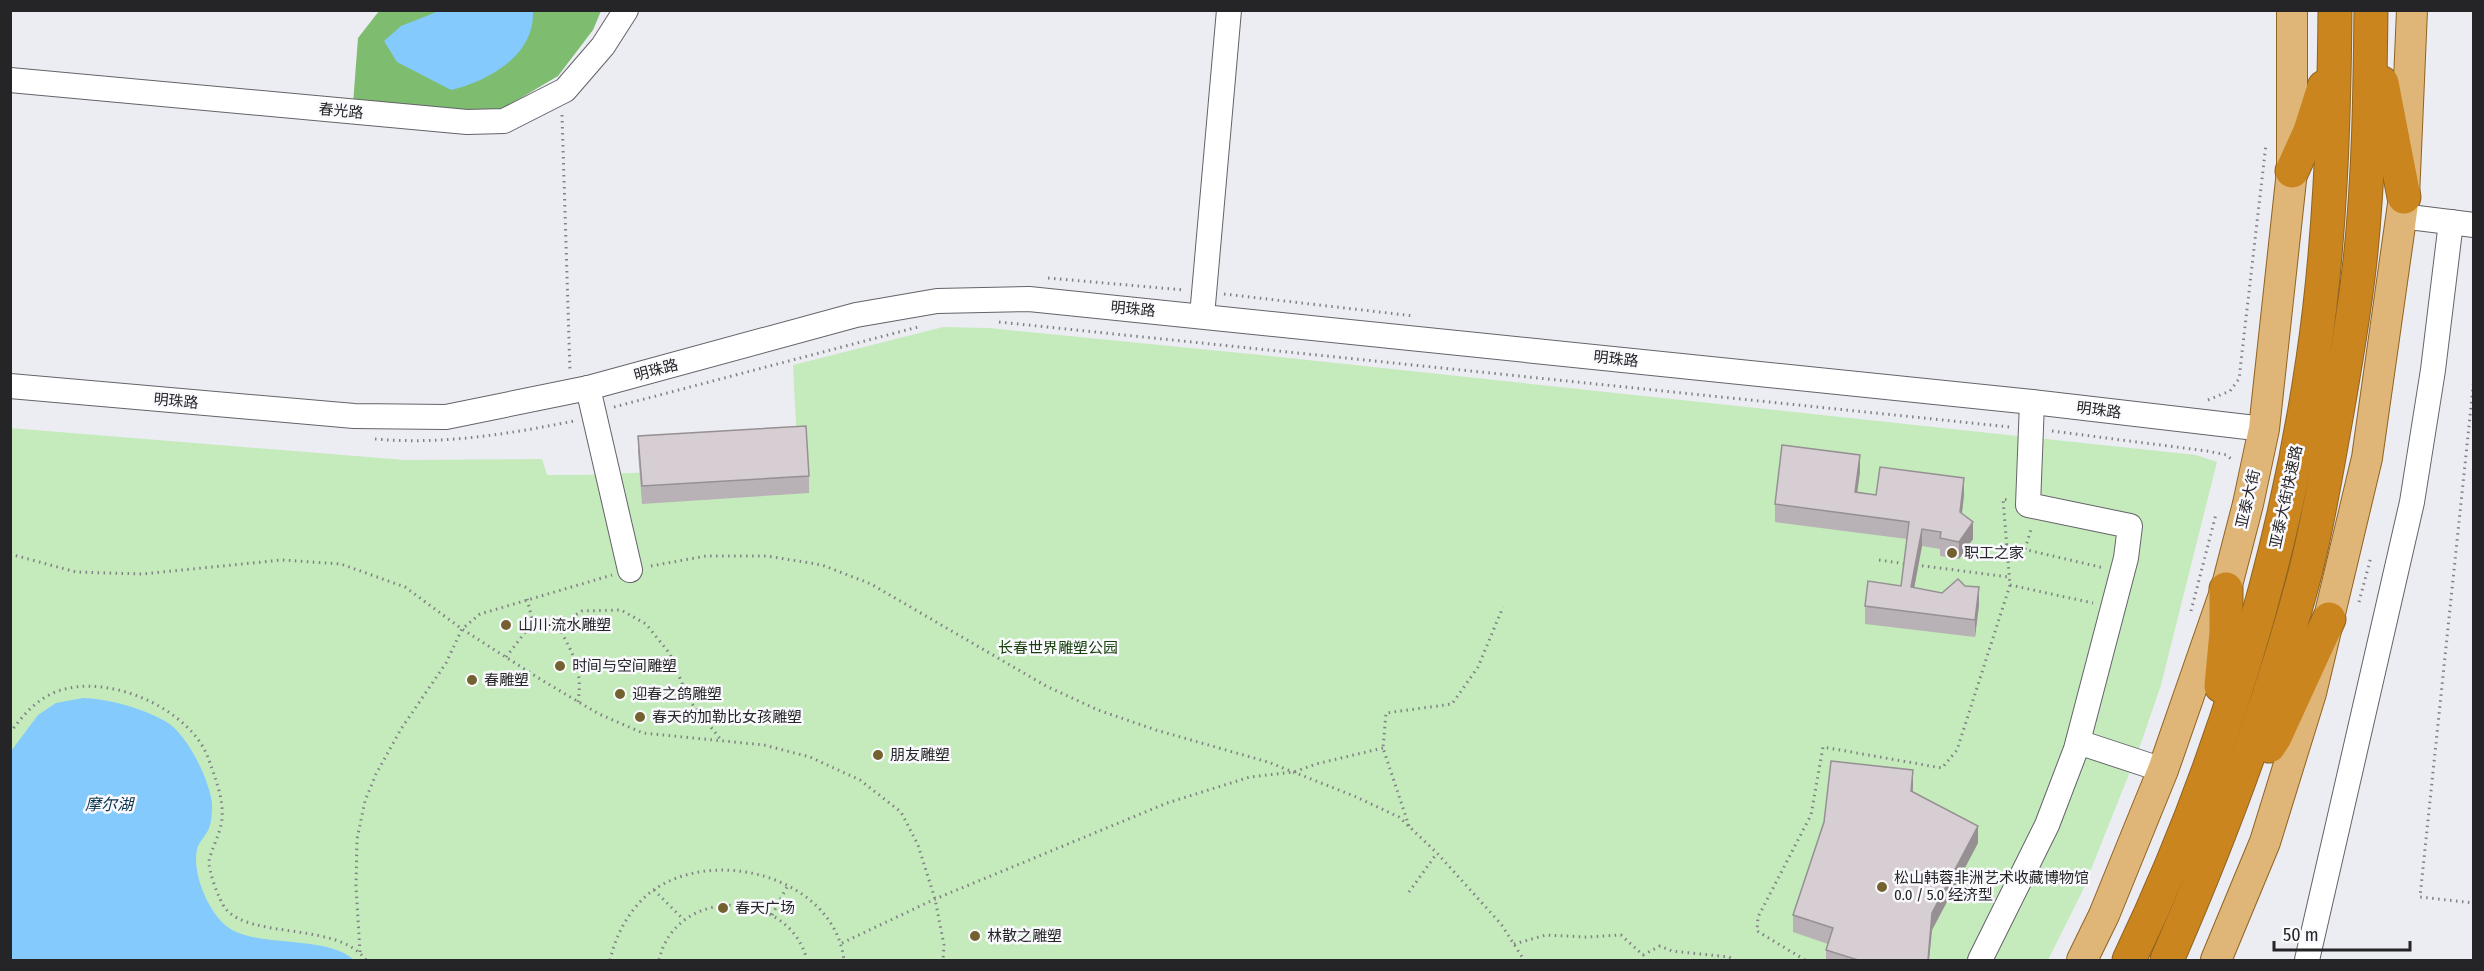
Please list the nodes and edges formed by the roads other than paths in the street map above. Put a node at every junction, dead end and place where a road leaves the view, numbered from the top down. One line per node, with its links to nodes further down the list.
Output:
1 (626, 10): 8 (street, 春光路)
2 (1229, 10): 12 (street)
3 (2292, 10): 9 (main road, 亚泰大街)
4 (2335, 10): 7 (highway, 亚泰大街快速路)
5 (2412, 10): 10 (main road)
6 (2371, 17): 10 (highway); 23 (highway)
7 (2334, 57): 9 (highway); 21 (highway, 亚泰大街快速路)
8 (10, 80)
9 (2292, 171): 16 (main road, 亚泰大街)
10 (2403, 206): 11 (street); 19 (main road)
11 (2462, 224): 29 (street)
12 (1202, 316): 13 (street, 明珠路); 15 (street, 明珠路)
13 (579, 381): 14 (street, 明珠路); 17 (street)
14 (10, 386)
15 (2032, 402): 16 (street, 明珠路); 20 (street)
16 (2264, 429): 18 (main road, 亚泰大街)
17 (630, 570)
18 (2226, 589): 21 (highway); 22 (main road, 亚泰大街)
19 (2344, 613): 23 (highway); 28 (main road)
20 (2078, 742): 22 (street); 24 (street)
21 (2215, 752): 26 (highway, 亚泰大街快速路)
22 (2163, 770): 25 (main road, 亚泰大街)
23 (2239, 786): 27 (highway)
24 (1980, 960)
25 (2082, 960)
26 (2129, 960)
27 (2167, 960)
28 (2216, 960)
29 (2307, 960)

